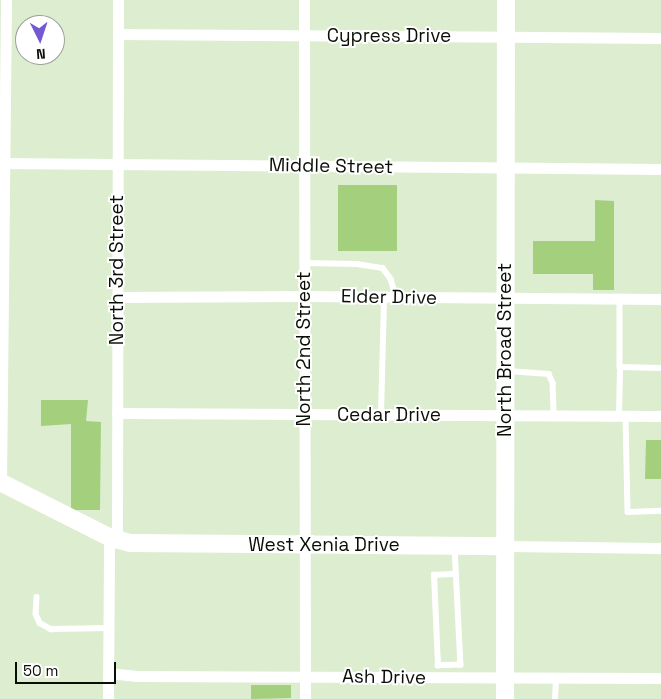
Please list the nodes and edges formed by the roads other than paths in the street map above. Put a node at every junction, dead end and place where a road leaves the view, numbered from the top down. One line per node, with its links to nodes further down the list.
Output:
1 (6, 0): 9 (street)
2 (118, 0): 5 (street, North 3rd Street)
3 (304, 0): 6 (street, North 2nd Street)
4 (506, 0): 7 (main road, North Broad Street)
5 (118, 34): 6 (street, Cypress Drive); 10 (street, North 3rd Street)
6 (305, 36): 7 (street, Cypress Drive); 11 (street, North 2nd Street)
7 (506, 37): 8 (street, Cypress Drive); 12 (main road, North Broad Street)
8 (661, 38)
9 (2, 163): 10 (street, Middle Street); 31 (street)
10 (118, 164): 11 (street, Middle Street); 16 (street, North 3rd Street)
11 (304, 166): 12 (street, Middle Street); 14 (street, North 2nd Street)
12 (506, 168): 13 (street, Middle Street); 18 (main road, North Broad Street)
13 (661, 170)
14 (304, 263): 15 (street, North 2nd Street); 17 (lane)
15 (304, 296): 16 (street, Elder Drive); 17 (street, Elder Drive); 28 (street, North 2nd Street)
16 (117, 297): 24 (street, North 3rd Street)
17 (390, 297): 18 (street, Elder Drive); 25 (lane)
18 (505, 298): 19 (street, Elder Drive); 23 (main road, North Broad Street)
19 (620, 299): 20 (street, Elder Drive); 21 (lane)
20 (661, 299)
21 (620, 367): 22 (lane); 29 (lane)
22 (661, 368)
23 (506, 371): 26 (main road, North Broad Street); 27 (lane)
24 (117, 413): 28 (street, Cedar Drive); 33 (street, North 3rd Street)
25 (380, 415): 26 (street, Cedar Drive); 28 (street, Cedar Drive)
26 (506, 415): 27 (street, Cedar Drive); 36 (main road, North Broad Street)
27 (554, 415): 29 (street, Cedar Drive)
28 (304, 416): 34 (street, North 2nd Street)
29 (623, 416): 30 (street, Cedar Drive); 32 (lane)
30 (661, 416)
31 (0, 482): 33 (main road, West Xenia Drive)
32 (661, 511)
33 (113, 538): 34 (main road, West Xenia Drive); 40 (street, North 3rd Street)
34 (304, 545): 35 (main road, West Xenia Drive); 43 (street, North 2nd Street)
35 (455, 545): 36 (main road, West Xenia Drive); 38 (lane)
36 (505, 546): 37 (street, West Xenia Drive); 45 (main road, North Broad Street)
37 (661, 548)
38 (456, 574): 41 (lane); 41 (lane)
39 (37, 597): 40 (lane)
40 (108, 628): 42 (street, North 3rd Street)
41 (461, 665): 44 (lane)
42 (108, 673): 43 (street, Ash Drive); 48 (street, North 3rd Street)
43 (304, 676): 44 (street, Ash Drive); 49 (street, North 2nd Street)
44 (462, 678): 45 (street, Ash Drive)
45 (504, 678): 46 (street, Ash Drive); 50 (main road, North Broad Street)
46 (556, 678): 47 (street, Ash Drive); 51 (lane)
47 (661, 678)
48 (108, 699)
49 (304, 699)
50 (504, 699)
51 (556, 699)

